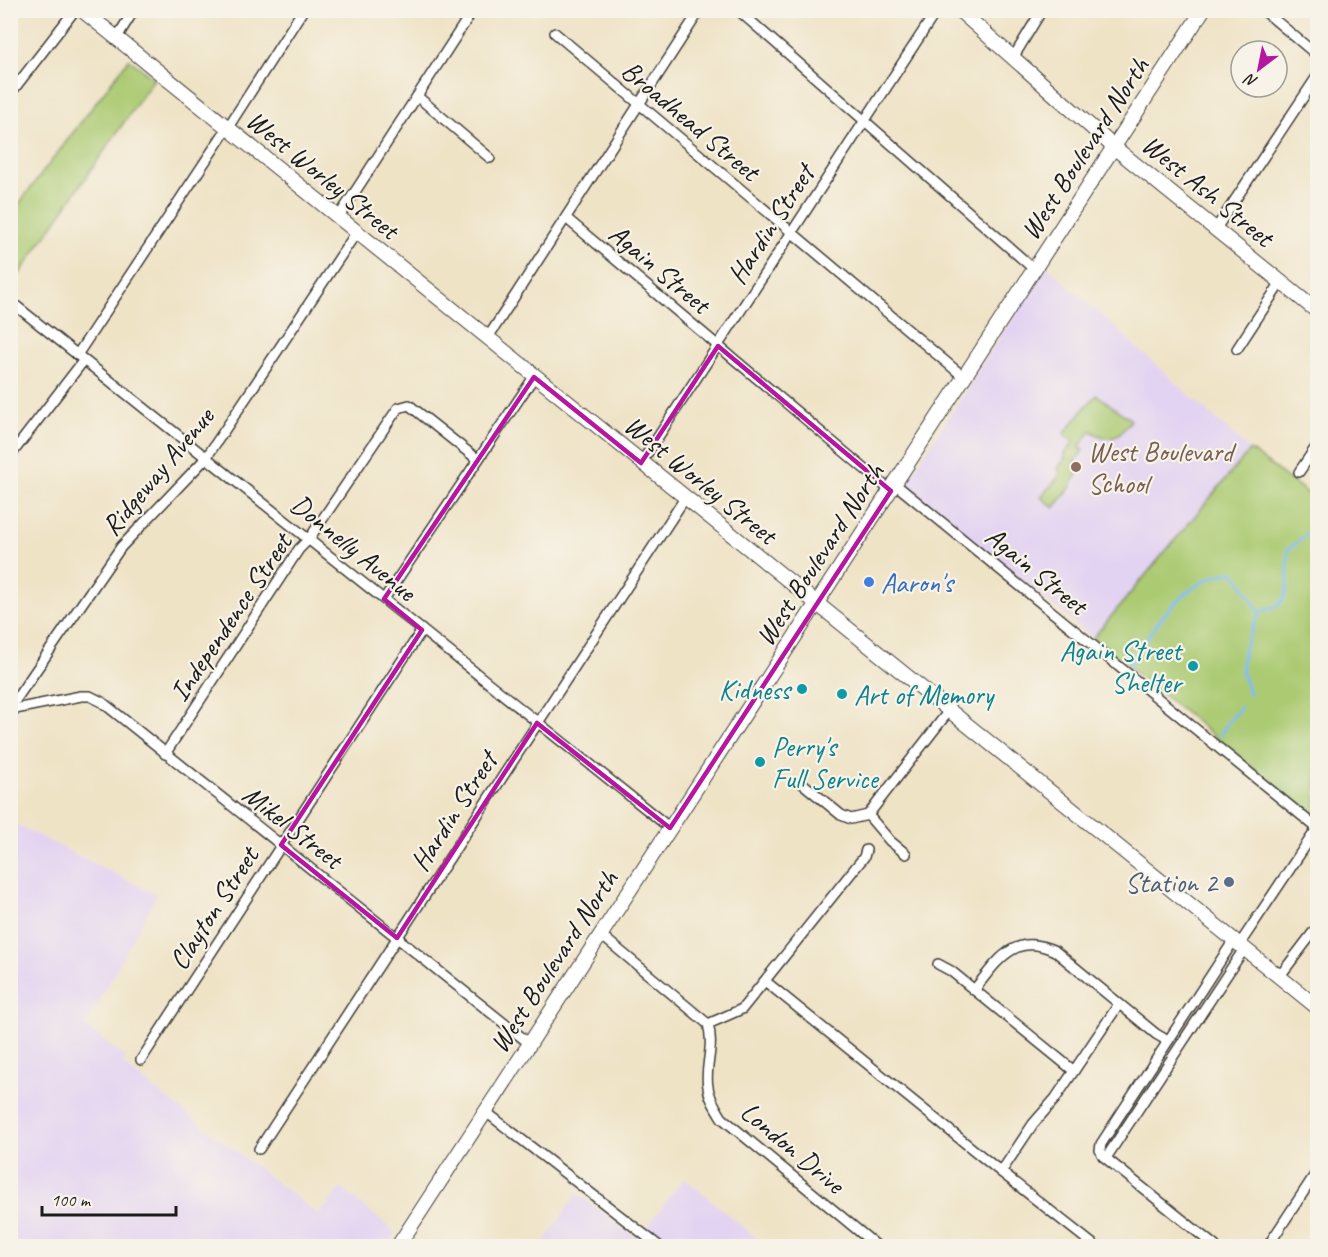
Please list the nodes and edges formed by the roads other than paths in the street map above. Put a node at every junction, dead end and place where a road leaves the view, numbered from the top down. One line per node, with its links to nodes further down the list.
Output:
1 (75, 10): 18 (street)
2 (82, 10): 14 (street, West Worley Street)
3 (134, 10): 14 (street)
4 (303, 10): 22 (street)
5 (473, 10): 19 (street)
6 (699, 10): 20 (street)
7 (738, 10): 21 (street)
8 (937, 10): 21 (street, Hardin Street)
9 (959, 10): 16 (street, West Ash Street)
10 (1042, 10): 16 (street)
11 (1203, 10): 23 (street, West Boulevard North)
12 (1263, 10): 15 (street)
13 (555, 33): 20 (street, Broadhead Street)
14 (116, 39): 22 (street, West Worley Street)
15 (1317, 56)
16 (1013, 58): 23 (street, West Ash Street)
17 (1317, 75): 27 (street)
18 (10, 94)
19 (418, 97): 24 (street); 25 (street)
20 (639, 105): 26 (street); 29 (street, Broadhead Street)
21 (865, 121): 29 (street, Hardin Street); 30 (street)
22 (227, 129): 25 (street, West Worley Street); 37 (street)
23 (1115, 148): 27 (street, West Ash Street); 30 (street, West Boulevard North)
24 (490, 158)
25 (338, 218): 28 (street, West Worley Street)
26 (566, 218): 34 (street); 35 (street, Again Street)
27 (1215, 230): 31 (street, West Ash Street)
28 (356, 233): 34 (street, West Worley Street); 42 (street, Ridgeway Avenue)
29 (791, 233): 35 (street, Hardin Street); 39 (street, Broadhead Street)
30 (1035, 270): 39 (street, West Boulevard North)
31 (1281, 282): 33 (street, West Ash Street); 36 (street)
32 (10, 301): 37 (street, Donnelly Avenue)
33 (1317, 312)
34 (487, 339): 38 (street, West Worley Street)
35 (718, 346): 44 (street, Hardin Street); 46 (street, Again Street)
36 (1237, 349)
37 (81, 357): 41 (street); 42 (street, Donnelly Avenue)
38 (534, 377): 43 (street); 44 (street, West Worley Street)
39 (965, 378): 46 (street, West Boulevard North)
40 (1317, 444): 45 (street)
41 (10, 456)
42 (206, 458): 48 (street, Donnelly Avenue); 52 (street, Ridgeway Avenue)
43 (477, 459): 48 (street, Independence Street); 49 (street)
44 (641, 463): 47 (street, West Worley Street)
45 (1299, 472)
46 (893, 488): 50 (street, West Boulevard North); 58 (street, Again Street)
47 (685, 498): 50 (street, West Worley Street); 54 (street, Hardin Street)
48 (309, 539): 49 (street, Donnelly Avenue); 55 (street, Independence Street)
49 (384, 599): 51 (street, Donnelly Avenue)
50 (817, 604): 53 (street, West Worley Street); 59 (street, West Boulevard North)
51 (422, 630): 54 (street, Donnelly Avenue); 60 (street, Clayton Street)
52 (10, 709): 55 (street, Mikel Street)
53 (948, 712): 57 (street); 66 (street, West Worley Street)
54 (537, 723): 59 (street, Donnelly Avenue); 65 (street, Hardin Street)
55 (165, 754): 60 (street, Mikel Street)
56 (802, 783): 57 (street)
57 (868, 814): 62 (street)
58 (1317, 827): 66 (street)
59 (670, 828): 64 (street, West Boulevard North)
60 (281, 845): 65 (street, Mikel Street); 76 (street, Clayton Street)
61 (866, 850): 69 (street)
62 (906, 854)
63 (1317, 926): 68 (street)
64 (601, 935): 73 (street); 75 (street, West Boulevard North)
65 (397, 938): 75 (street, Mikel Street); 79 (street, Hardin Street)
66 (1239, 945): 68 (street, West Worley Street); 74 (street); 80 (street)
67 (938, 964): 70 (street)
68 (1279, 977): 72 (street, West Worley Street)
69 (765, 981): 73 (street); 82 (street)
70 (974, 990): 71 (street); 77 (street)
71 (1119, 1004): 74 (street); 77 (street)
72 (1317, 1008)
73 (708, 1024): 85 (street, London Drive)
74 (1168, 1041): 80 (street)
75 (530, 1044): 78 (street, West Boulevard North)
76 (141, 1060)
77 (1074, 1071): 82 (street)
78 (486, 1112): 83 (street, West Boulevard North); 84 (street)
79 (259, 1149)
80 (1106, 1158): 87 (street)
81 (1317, 1170): 88 (street)
82 (1001, 1172): 86 (street)
83 (398, 1246)
84 (659, 1246)
85 (877, 1246)
86 (1095, 1246)
87 (1215, 1246)
88 (1268, 1246)

